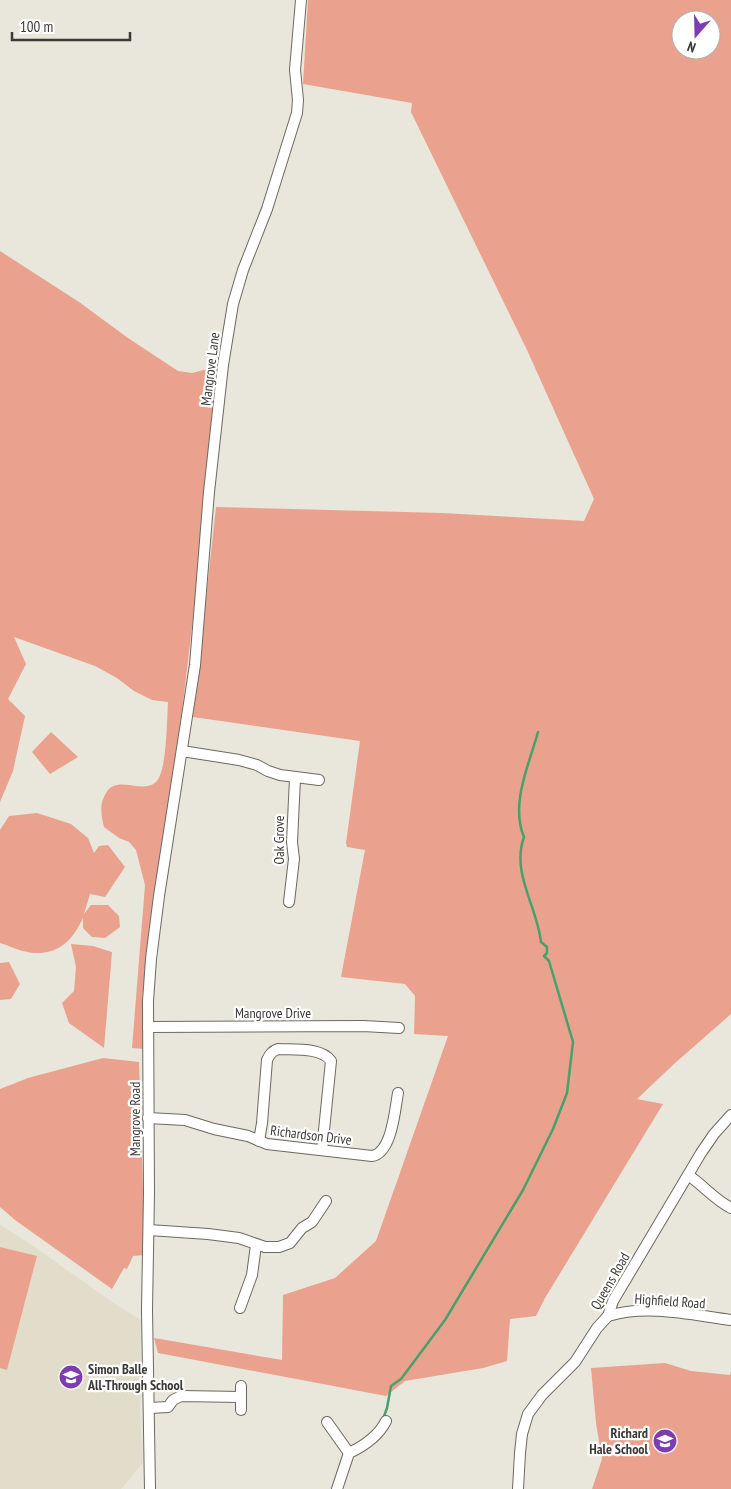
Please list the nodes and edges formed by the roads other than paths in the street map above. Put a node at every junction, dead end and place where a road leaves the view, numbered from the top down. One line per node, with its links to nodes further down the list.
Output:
1 (300, 0): 2 (street, Mangrove Lane)
2 (182, 751): 3 (street); 6 (street, Mangrove Road)
3 (295, 778): 4 (street); 5 (street, Oak Grove)
4 (319, 780)
5 (289, 902)
6 (148, 1027): 7 (street, Mangrove Drive); 10 (street, Mangrove Road)
7 (399, 1028)
8 (398, 1093): 12 (street, Richardson Drive)
9 (731, 1115): 13 (street, Queens Road)
10 (148, 1118): 11 (street, Richardson Drive); 16 (street, Mangrove Road)
11 (258, 1141): 12 (street, Richardson Drive); 12 (street)
12 (322, 1150)
13 (688, 1175): 15 (street); 19 (street, Queens Road)
14 (326, 1200): 17 (street)
15 (731, 1208)
16 (149, 1230): 17 (street); 21 (street, Mangrove Road)
17 (256, 1245): 18 (street)
18 (240, 1308)
19 (608, 1316): 20 (street, Highfield Road); 28 (street, Queens Road)
20 (731, 1320)
21 (149, 1408): 22 (street); 26 (street, Mangrove Road)
22 (241, 1410)
23 (386, 1421): 25 (street)
24 (327, 1422): 25 (street)
25 (349, 1453): 27 (street)
26 (150, 1489)
27 (337, 1489)
28 (518, 1489)

